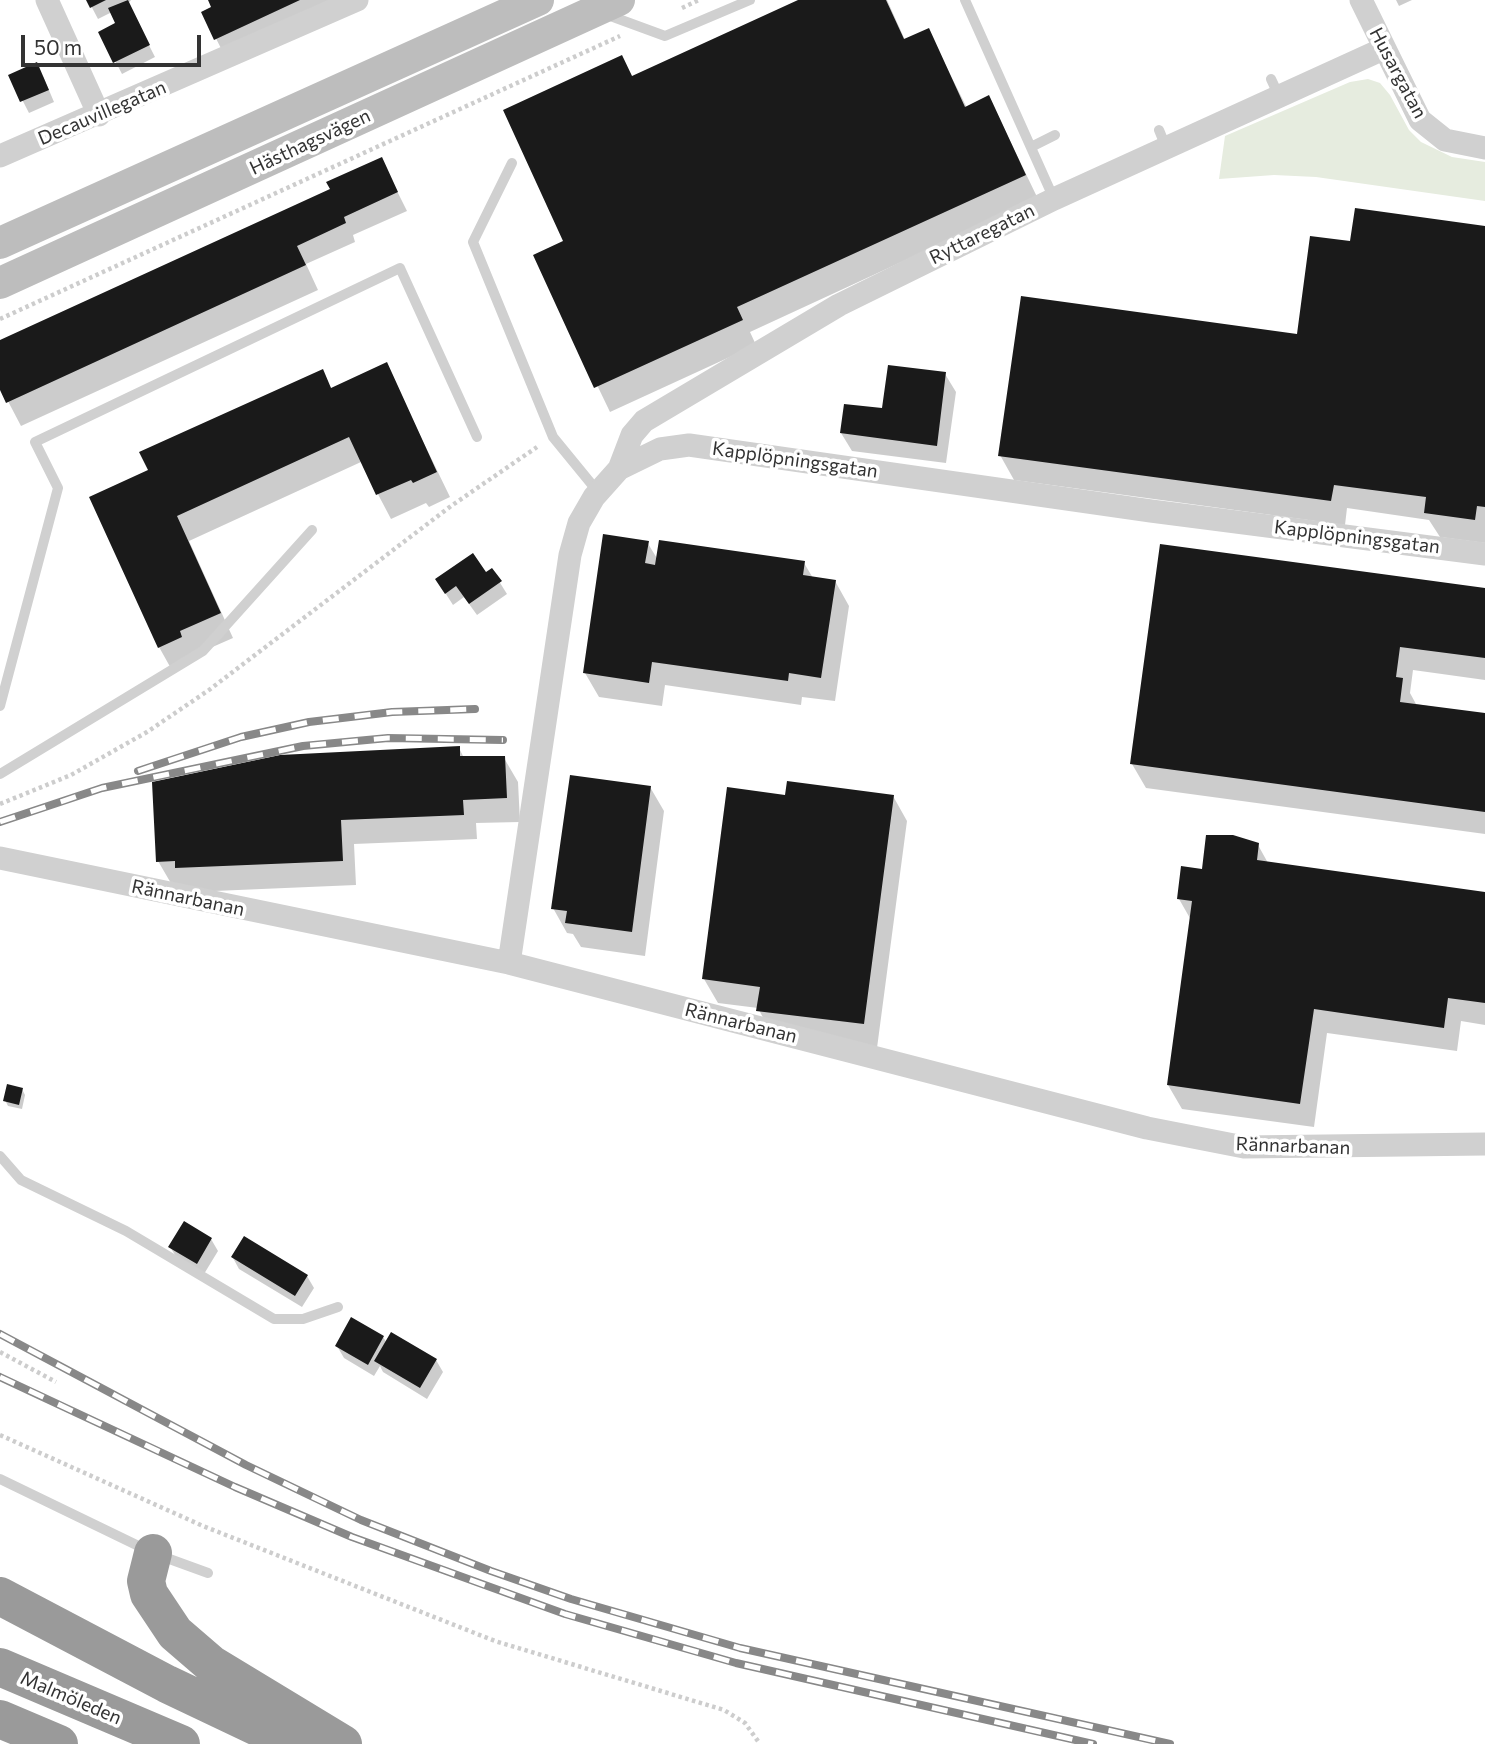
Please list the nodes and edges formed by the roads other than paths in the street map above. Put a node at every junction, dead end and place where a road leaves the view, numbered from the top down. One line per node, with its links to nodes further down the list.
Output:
1 (47, 0): 9 (street)
2 (538, 0): 16 (main road, Hästhagsvägen)
3 (750, 0): 7 (lane)
4 (965, 0): 11 (lane)
5 (1361, 0): 8 (street, Husargatan)
6 (352, 1): 9 (street, Decauvillegatan)
7 (607, 5): 17 (main road, Hästhagsvägen)
8 (1382, 49): 12 (street, Husargatan); 15 (street, Ryttaregatan)
9 (99, 115): 13 (street, Decauvillegatan)
10 (1055, 135): 11 (lane)
11 (1031, 147): 15 (lane)
12 (1485, 148)
13 (0, 156)
14 (512, 163): 20 (lane)
15 (1054, 198): 19 (street, Ryttaregatan)
16 (0, 243)
17 (0, 283)
18 (477, 437): 23 (lane)
19 (619, 469): 20 (street, Kapplöpningsgatan); 22 (street, Kapplöpningsgatan)
20 (598, 492): 26 (street, Kapplöpningsgatan)
21 (312, 530): 24 (lane)
22 (1485, 554)
23 (0, 706)
24 (0, 774)
25 (0, 858): 26 (street, Rännarbanan)
26 (509, 963): 27 (street, Rännarbanan)
27 (1485, 1144)
28 (0, 1156): 29 (lane)
29 (338, 1307)
30 (0, 1479): 31 (lane)
31 (153, 1553): 32 (lane); 39 (highway)
32 (208, 1573)
33 (0, 1596): 38 (highway)
34 (0, 1667): 37 (highway, Malmöleden)
35 (0, 1719): 36 (highway)
36 (59, 1744)
37 (181, 1744)
38 (293, 1744)
39 (343, 1744)

